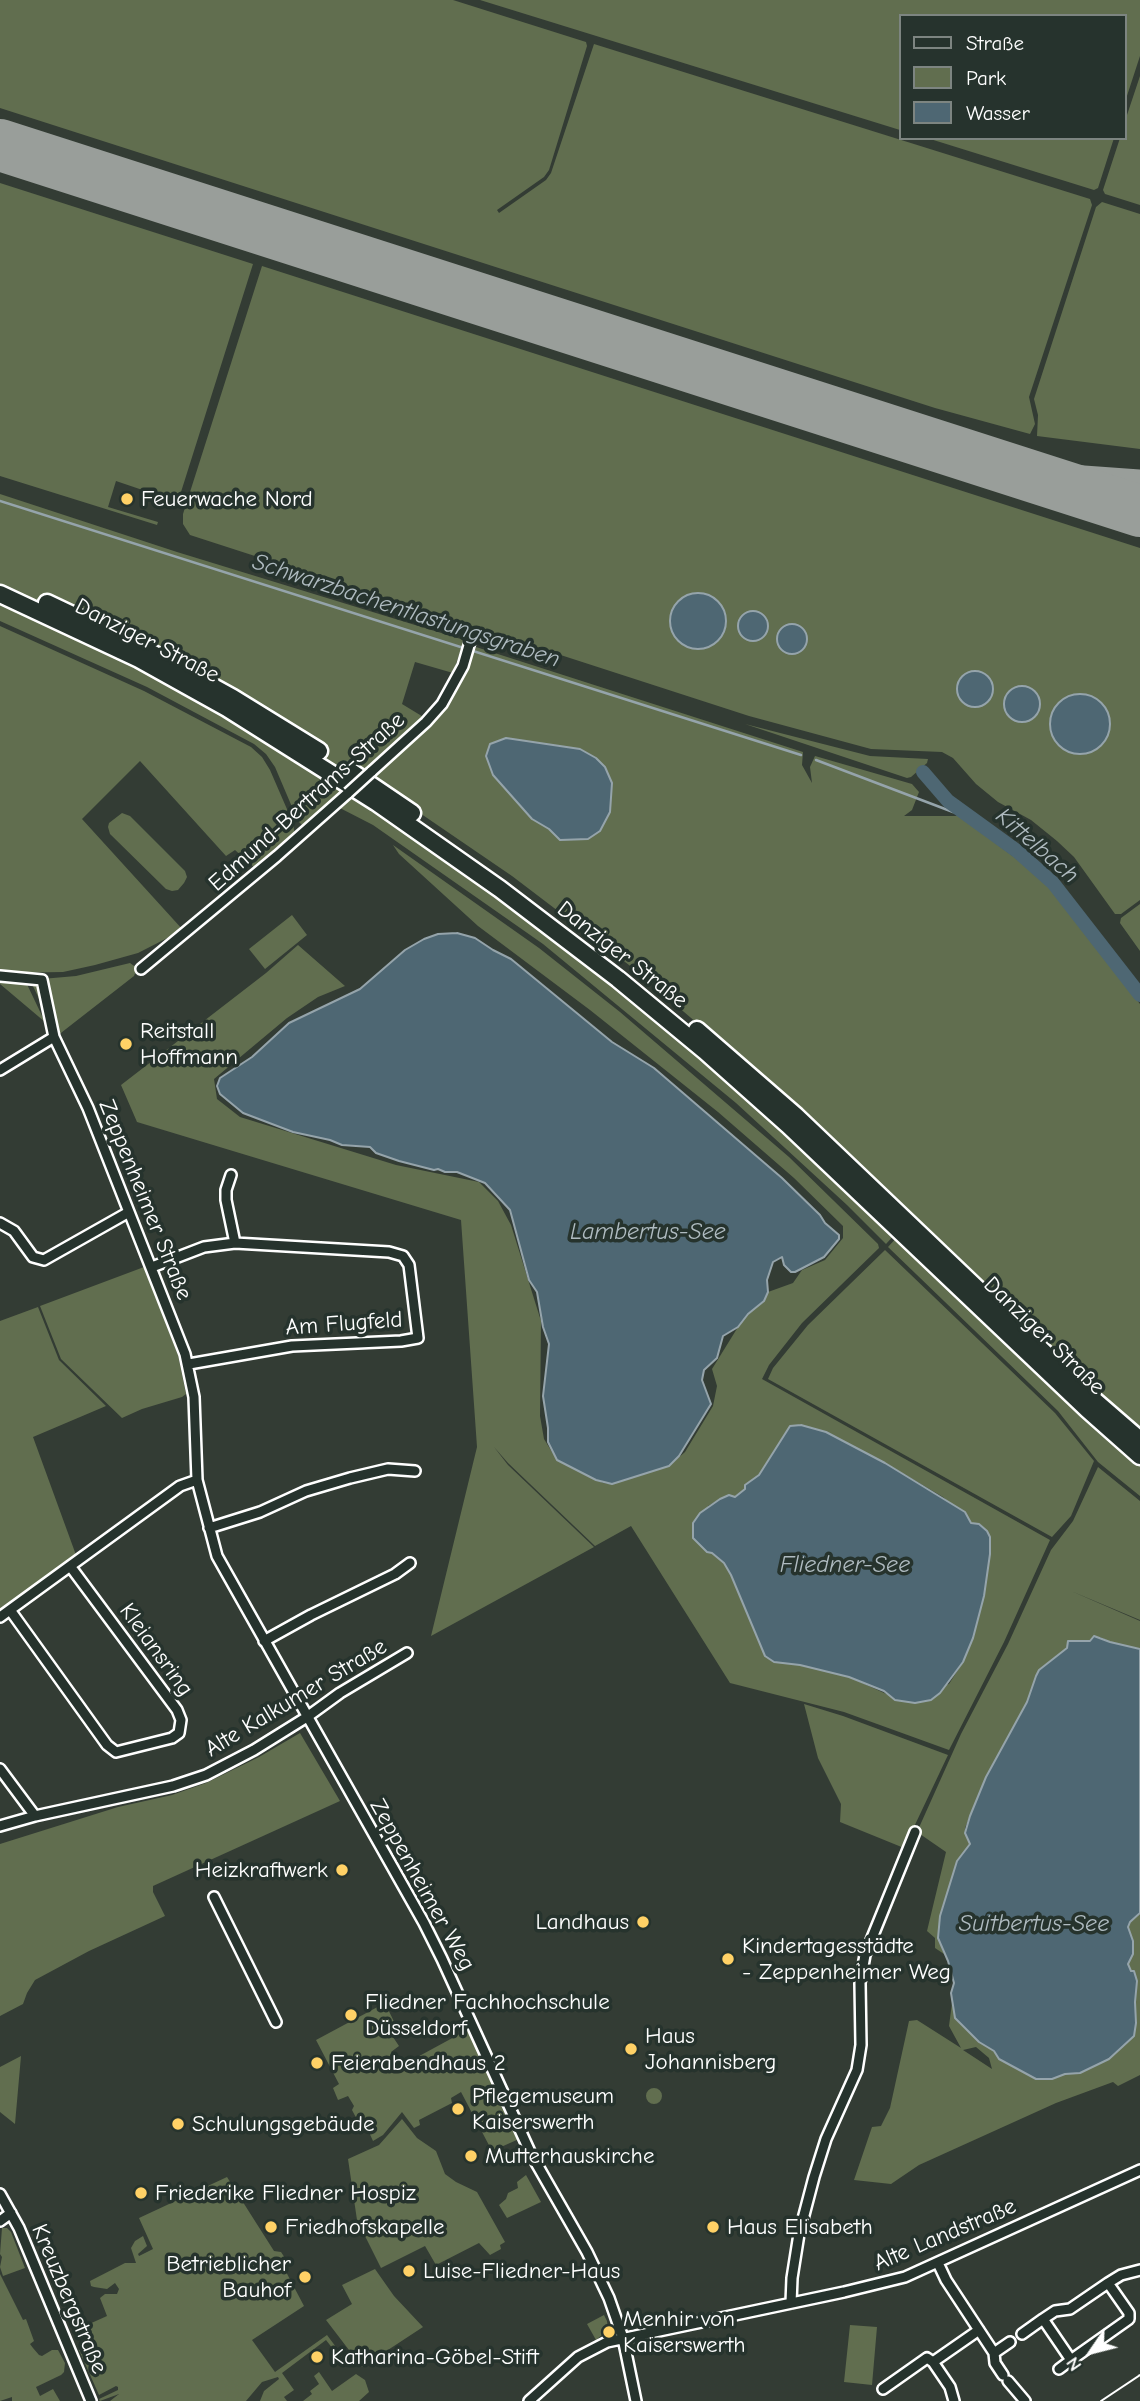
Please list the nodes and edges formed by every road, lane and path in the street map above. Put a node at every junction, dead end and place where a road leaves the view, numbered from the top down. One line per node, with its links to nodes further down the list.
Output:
1 (0, 583): 14 (highway, Danziger Straße)
2 (0, 594): 15 (highway, Danziger Straße)
3 (470, 642): 4 (street, Edmund-Bertrams-Straße, bridge)
4 (141, 970)
5 (0, 976): 6 (street, Zeppenheimer Straße)
6 (54, 1037): 7 (street); 9 (street, Zeppenheimer Straße)
7 (0, 1070)
8 (230, 1175): 11 (street)
9 (129, 1212): 10 (street); 12 (street, Zeppenheimer Straße)
10 (0, 1223)
11 (235, 1243): 12 (street, Am Flugfeld); 13 (street, Am Flugfeld)
12 (152, 1267): 13 (street, Zeppenheimer Straße)
13 (189, 1364): 17 (street, Zeppenheimer Straße)
14 (1140, 1440)
15 (1140, 1456)
16 (415, 1471): 18 (street)
17 (197, 1480): 18 (street, Zeppenheimer Straße); 20 (street)
18 (209, 1528): 23 (street, Zeppenheimer Straße)
19 (410, 1563): 23 (street)
20 (70, 1566): 21 (street); 21 (street, Kleiansring)
21 (10, 1610): 22 (street)
22 (0, 1617)
23 (264, 1641): 25 (street, Zeppenheimer Straße)
24 (407, 1653): 25 (street, Alte Kalkumer Straße)
25 (307, 1717): 27 (street, Alte Kalkumer Straße); 43 (street, Zeppenheimer Weg)
26 (0, 1769): 27 (street)
27 (35, 1816): 28 (street, Alte Kalkumer Straße)
28 (0, 1826)
29 (915, 1832): 39 (street)
30 (214, 1897): 31 (street)
31 (276, 2022)
32 (1140, 2170): 36 (street, Alte Landstraße)
33 (0, 2194): 34 (street, Kreuzbergstraße)
34 (11, 2213): 35 (street, Kreuzbergstraße); 50 (street, Kreuzbergstraße)
35 (0, 2221)
36 (938, 2263): 39 (street, Alte Landstraße); 41 (street)
37 (1140, 2270): 38 (street)
38 (1108, 2283): 40 (street); 46 (street)
39 (791, 2303): 43 (street, Alte Landstraße)
40 (1043, 2319): 42 (street); 46 (street)
41 (979, 2330): 45 (street); 47 (street)
42 (1022, 2333)
43 (623, 2338): 51 (street, Alte Landstraße); 52 (street, Zeppenheimer Weg)
44 (1010, 2342): 45 (street)
45 (994, 2353): 54 (street)
46 (1071, 2360): 48 (street)
47 (933, 2362): 49 (street); 53 (street)
48 (1059, 2369)
49 (883, 2389)
50 (91, 2401)
51 (528, 2401)
52 (636, 2401)
53 (954, 2401)
54 (1025, 2401)

